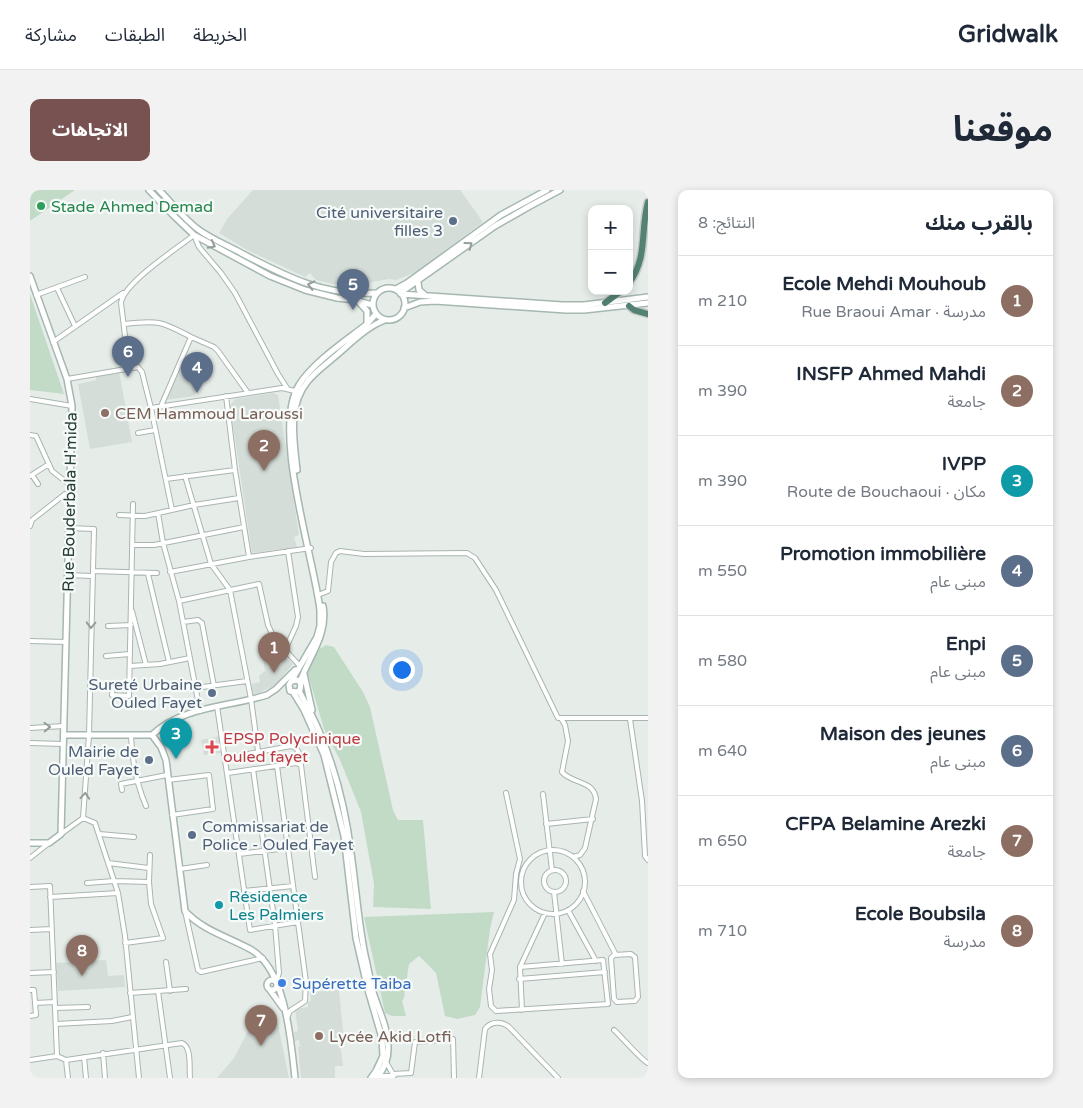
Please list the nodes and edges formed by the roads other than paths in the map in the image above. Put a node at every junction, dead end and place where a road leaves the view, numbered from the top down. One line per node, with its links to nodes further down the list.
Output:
1 (149, 190): 6 (main road)
2 (159, 190): 14 (main road, one-way to 2)
3 (547, 190): 13 (main road)
4 (560, 190): 10 (main road, one-way to 4)
5 (648, 202): 9 (highway)
6 (194, 235): 12 (street); 19 (main road, one-way to 19); 35 (street)
7 (30, 276): 15 (main road, Rue Bouderbala H'mida)
8 (85, 277): 11 (street)
9 (633, 278)
10 (418, 282): 13 (main road); 17 (main road)
11 (57, 288): 15 (street); 30 (street)
12 (126, 291): 28 (street); 30 (street)
13 (399, 292): 14 (main road); 17 (main road); 24 (main road)
14 (376, 293): 23 (main road)
15 (36, 295): 32 (main road, Rue Bouderbala H'mida)
16 (616, 295): 20 (highway)
17 (426, 296): 20 (main road)
18 (648, 297): 21 (main road)
19 (356, 300): 23 (main road); 29 (main road)
20 (605, 303): 21 (main road)
21 (629, 303): 22 (main road); 24 (main road); 26 (highway)
22 (648, 303)
23 (372, 305): 25 (main road)
24 (404, 308): 27 (main road)
25 (376, 314): 27 (main road); 29 (main road)
26 (648, 314)
27 (385, 320): 36 (main road)
28 (124, 324): 31 (street); 33 (street)
29 (367, 324): 36 (main road)
30 (75, 326): 32 (street)
31 (191, 337): 37 (street); 41 (street)
32 (53, 342): 34 (main road, Rue Bouderbala H'mida)
33 (129, 369): 34 (street); 42 (street)
34 (67, 379): 40 (main road, Rue Bouderbala H'mida)
35 (287, 388): 36 (street); 37 (street)
36 (298, 391): 69 (main road)
37 (248, 393): 38 (street)
38 (226, 396): 41 (street); 49 (street)
39 (30, 399): 40 (street)
40 (72, 406): 54 (main road, Rue Bouderbala H'mida)
41 (161, 406): 42 (street)
42 (151, 408): 43 (street)
43 (155, 430): 44 (street); 52 (street)
44 (138, 434)
45 (30, 435): 46 (street)
46 (36, 436): 47 (street); 48 (street)
47 (30, 441)
48 (49, 464): 50 (street); 54 (street)
49 (235, 470): 51 (street); 56 (street)
50 (31, 476): 53 (street)
51 (185, 476): 52 (street); 58 (street)
52 (166, 479): 59 (street)
53 (38, 484)
54 (70, 485): 65 (main road, Rue Bouderbala H'mida)
55 (65, 494): 63 (street)
56 (239, 498): 58 (street); 64 (street)
57 (133, 504): 62 (street)
58 (194, 505): 59 (street); 66 (street)
59 (172, 510): 60 (street)
60 (158, 513): 62 (street); 67 (street)
61 (119, 515): 62 (street)
62 (133, 516): 68 (street)
63 (30, 526)
64 (244, 527): 66 (street); 71 (street)
65 (69, 528): 73 (street); 78 (main road, Rue Bouderbala H'mida)
66 (204, 535): 67 (street); 72 (street)
67 (163, 543): 68 (street); 74 (street)
68 (132, 545): 75 (street)
69 (310, 548): 70 (street); 81 (main road)
70 (288, 551): 71 (street); 89 (street)
71 (249, 557): 72 (street)
72 (212, 564): 74 (street); 80 (street)
73 (92, 571): 75 (street); 79 (street)
74 (170, 572): 82 (street)
75 (132, 573): 77 (street); 83 (street)
76 (157, 573): 77 (street)
77 (148, 574): 94 (street)
78 (68, 575): 79 (street); 88 (main road, Rue Bouderbala H'mida)
79 (92, 576): 117 (street, one-way to 117)
80 (230, 590): 82 (street); 89 (street); 99 (street)
81 (320, 594): 93 (main road); 98 (main road); 110 (street)
82 (178, 601): 84 (street)
83 (131, 606): 85 (street); 95 (street)
84 (183, 622): 92 (street); 103 (street)
85 (131, 625): 86 (street); 90 (street)
86 (108, 626)
87 (30, 641): 88 (street)
88 (66, 642): 113 (main road, Rue Bouderbala H'mida)
89 (285, 650): 96 (street)
90 (130, 654): 91 (street); 97 (street)
91 (106, 656)
92 (190, 658): 94 (street); 104 (street)
93 (304, 658): 96 (main road); 100 (main road)
94 (169, 662): 95 (street)
95 (146, 665): 97 (street)
96 (299, 665): 105 (main road)
97 (130, 666): 102 (street)
98 (304, 671): 101 (main road); 114 (main road)
99 (247, 681): 103 (street); 107 (street)
100 (292, 681): 101 (main road); 105 (main road); 106 (main road)
101 (300, 682): 106 (main road)
102 (112, 684)
103 (214, 686): 104 (street)
104 (195, 688): 109 (street)
105 (276, 689): 106 (main road); 107 (main road)
106 (295, 692): 114 (main road); 226 (main road)
107 (251, 699): 108 (main road); 122 (street)
108 (217, 706): 109 (main road); 123 (street)
109 (200, 711): 118 (main road)
110 (561, 718): 111 (street); 136 (street)
111 (630, 718): 112 (street); 152 (street)
112 (648, 718)
113 (64, 726): 115 (street, one-way to 113); 116 (main road, Rue Bouderbala H'mida)
114 (318, 727): 215 (main road)
115 (30, 728)
116 (64, 735): 117 (main road); 121 (main road, Rue Bouderbala H'mida)
117 (88, 735): 119 (main road); 135 (street, one-way to 117)
118 (152, 735): 119 (main road); 128 (main road)
119 (131, 736): 129 (street)
120 (30, 743): 121 (street)
121 (63, 744): 138 (main road, Rue Bouderbala H'mida)
122 (258, 751): 123 (street); 124 (street)
123 (226, 758): 127 (street)
124 (301, 765): 125 (street); 143 (street)
125 (277, 766): 126 (street); 144 (street)
126 (253, 769): 127 (street); 146 (street)
127 (228, 773): 147 (street)
128 (168, 778): 129 (street); 134 (main road); 134 (street)
129 (139, 780): 130 (street); 133 (street)
130 (122, 790)
131 (506, 793): 151 (street)
132 (543, 794): 137 (street)
133 (146, 806)
134 (172, 815): 157 (main road)
135 (83, 818): 138 (street); 139 (street)
136 (592, 819): 137 (street); 149 (street)
137 (546, 824): 145 (street)
138 (62, 834): 141 (main road)
139 (99, 834): 140 (street); 153 (street)
140 (134, 836)
141 (49, 843): 142 (main road); 150 (street)
142 (30, 844)
143 (311, 845): 144 (street); 159 (street)
144 (288, 848): 146 (street); 164 (street)
145 (549, 850): 149 (street); 155 (street); 158 (street)
146 (264, 852): 147 (street); 165 (street)
147 (239, 854): 166 (street)
148 (150, 855): 156 (street)
149 (573, 857): 167 (street)
150 (30, 858)
151 (520, 859): 155 (street); 202 (street)
152 (648, 860)
153 (108, 863): 156 (street); 160 (street)
154 (207, 866): 157 (street)
155 (524, 867): 173 (street)
156 (149, 868): 161 (street)
157 (180, 869): 172 (main road)
158 (552, 870): 168 (street); 168 (street)
159 (315, 877)
160 (114, 881): 161 (street); 162 (street); 169 (street)
161 (149, 882): 179 (street)
162 (87, 883)
163 (30, 886): 170 (street)
164 (293, 886): 165 (street); 175 (street)
165 (269, 888): 166 (street); 176 (street)
166 (244, 891): 176 (street)
167 (583, 891): 171 (street); 180 (street)
168 (554, 892): 174 (street)
169 (118, 893): 170 (street); 179 (street)
170 (50, 896): 177 (street)
171 (568, 910): 174 (street); 182 (street)
172 (185, 911): 181 (main road); 181 (street)
173 (545, 913): 174 (street); 185 (street)
174 (557, 913): 184 (street)
175 (298, 922): 176 (street); 205 (street)
176 (275, 925): 190 (street)
177 (52, 929): 178 (street); 186 (street)
178 (30, 930)
179 (125, 943): 197 (street)
180 (616, 955): 180 (street)
181 (264, 960): 190 (main road); 191 (main road)
182 (596, 961): 184 (street); 187 (street)
183 (166, 962): 194 (street)
184 (562, 964): 185 (street)
185 (520, 967): 189 (street)
186 (54, 972): 188 (street); 198 (street)
187 (605, 972): 189 (street); 202 (street)
188 (30, 973)
189 (520, 979): 202 (street)
190 (276, 983): 191 (main road); 195 (main road); 205 (main road)
191 (267, 984): 195 (main road)
192 (186, 988): 194 (street)
193 (30, 990): 199 (street)
194 (170, 990): 196 (street)
195 (270, 990): 205 (main road)
196 (158, 991): 197 (street); 208 (street)
197 (130, 993): 204 (street)
198 (55, 1002): 199 (street); 201 (street)
199 (35, 1003): 203 (street)
200 (88, 1007): 201 (street)
201 (56, 1008): 206 (street)
202 (522, 1010)
203 (30, 1016)
204 (132, 1017): 206 (street); 209 (street)
205 (287, 1018): 225 (main road)
206 (56, 1024): 211 (street)
207 (614, 1030): 216 (street)
208 (165, 1044): 209 (street); 223 (street); 224 (street)
209 (135, 1049): 210 (street); 222 (street)
210 (103, 1053): 212 (street); 221 (street)
211 (57, 1056): 213 (street); 214 (street)
212 (84, 1057): 214 (street); 220 (street)
213 (30, 1060)
214 (66, 1060): 219 (street)
215 (386, 1062): 217 (street); 218 (main road)
216 (648, 1064)
217 (393, 1076): 218 (street); 227 (street)
218 (378, 1077)
219 (68, 1078)
220 (86, 1078)
221 (105, 1078)
222 (139, 1078)
223 (170, 1078)
224 (190, 1078)
225 (295, 1078)
226 (371, 1078)
227 (454, 1078)
228 (479, 1078): 229 (street)
229 (558, 1078)

